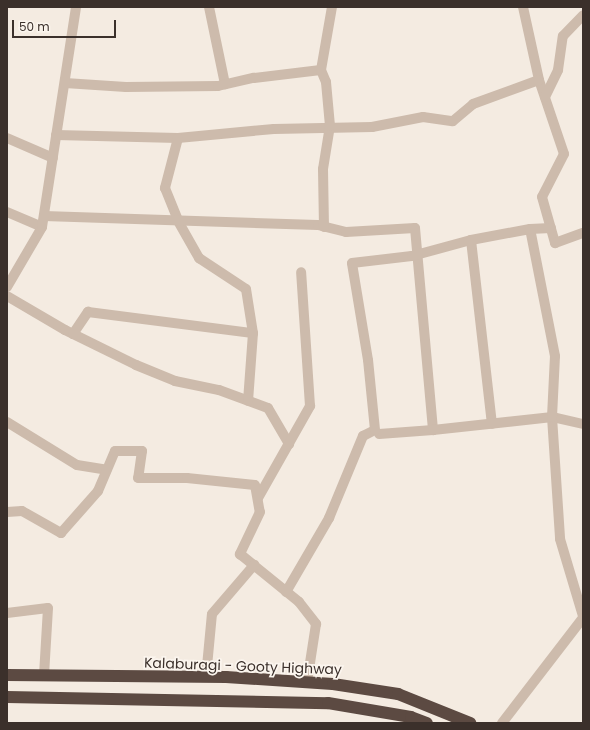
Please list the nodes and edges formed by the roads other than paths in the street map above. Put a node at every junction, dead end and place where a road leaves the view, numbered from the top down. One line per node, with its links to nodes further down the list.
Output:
1 (76, 7): 8 (street)
2 (209, 7): 9 (street)
3 (332, 7): 6 (street)
4 (523, 7): 7 (street)
5 (583, 15): 10 (street)
6 (321, 70): 9 (street); 11 (street)
7 (539, 80): 10 (street); 11 (street)
8 (65, 83): 9 (street); 12 (street)
9 (225, 84)
10 (545, 97): 21 (street)
11 (330, 126): 14 (street); 20 (street)
12 (56, 135): 14 (street); 15 (street)
13 (7, 138): 15 (street)
14 (178, 138): 18 (street)
15 (53, 158): 17 (street)
16 (7, 212): 19 (street)
17 (44, 216): 18 (street); 19 (street)
18 (178, 221): 20 (street); 29 (street)
19 (42, 227): 27 (street)
20 (324, 227): 25 (street)
21 (551, 228): 22 (street); 23 (street)
22 (530, 229): 24 (street); 32 (street)
23 (583, 234)
24 (471, 240): 25 (street); 34 (street)
25 (418, 254): 36 (street); 43 (street)
26 (301, 272): 38 (street)
27 (7, 287)
28 (7, 296): 30 (street)
29 (253, 333): 30 (street); 31 (street)
30 (73, 334): 31 (street)
31 (248, 401): 38 (street)
32 (552, 417): 34 (street); 35 (street); 45 (street)
33 (7, 422): 39 (street)
34 (492, 424): 36 (street)
35 (583, 424)
36 (433, 430): 37 (street)
37 (379, 434)
38 (289, 444): 40 (street)
39 (107, 470): 40 (street); 41 (street)
40 (258, 498): 42 (street)
41 (7, 512)
42 (254, 565): 43 (street); 48 (street)
43 (286, 592): 49 (street)
44 (7, 613): 47 (street)
45 (583, 617): 53 (street)
46 (7, 675): 47 (highway, Kalaburagi - Gooty Highway)
47 (44, 676): 48 (highway, Kalaburagi - Gooty Highway)
48 (206, 677): 49 (highway, Kalaburagi - Gooty Highway)
49 (307, 682): 52 (highway, Kalaburagi - Gooty Highway)
50 (7, 697): 51 (highway)
51 (427, 723)
52 (470, 723)
53 (502, 723)

